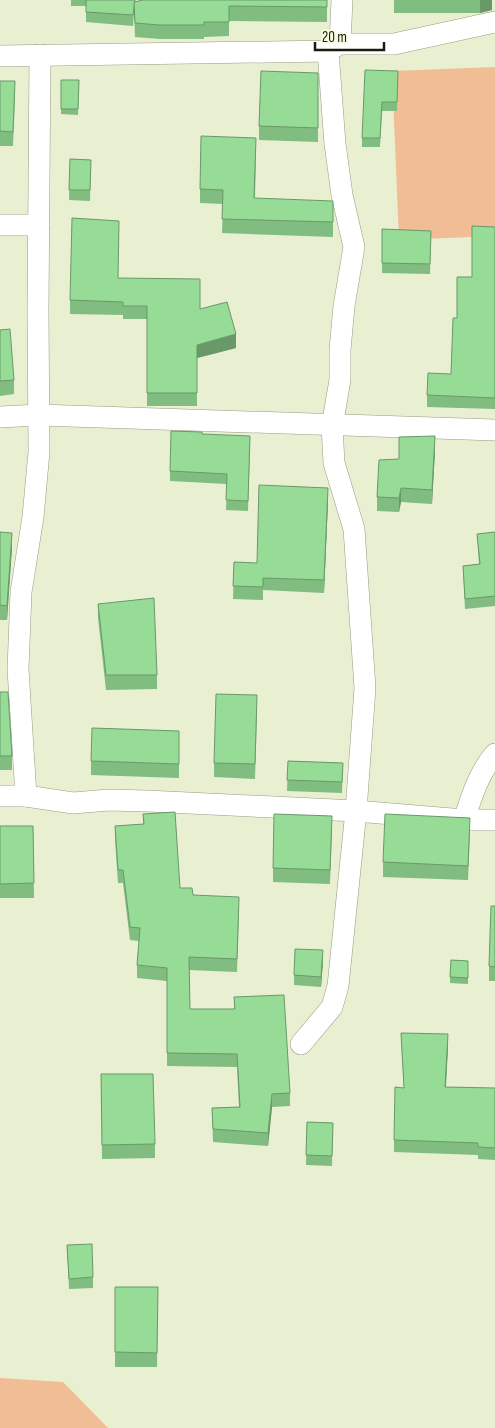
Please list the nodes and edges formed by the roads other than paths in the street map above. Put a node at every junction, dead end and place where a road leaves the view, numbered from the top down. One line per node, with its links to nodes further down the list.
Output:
1 (342, 0): 3 (street)
2 (495, 22): 3 (street)
3 (334, 48): 4 (street); 10 (street)
4 (40, 55): 5 (street); 7 (street)
5 (0, 56)
6 (0, 225): 7 (street)
7 (39, 225): 8 (street)
8 (39, 415): 9 (street); 10 (street); 14 (street)
9 (0, 417)
10 (332, 426): 11 (street); 15 (street)
11 (495, 430)
12 (495, 754): 16 (street)
13 (0, 796): 14 (street)
14 (26, 796): 15 (street)
15 (356, 811): 16 (street); 18 (street)
16 (464, 820): 17 (street)
17 (495, 820)
18 (301, 1044)

